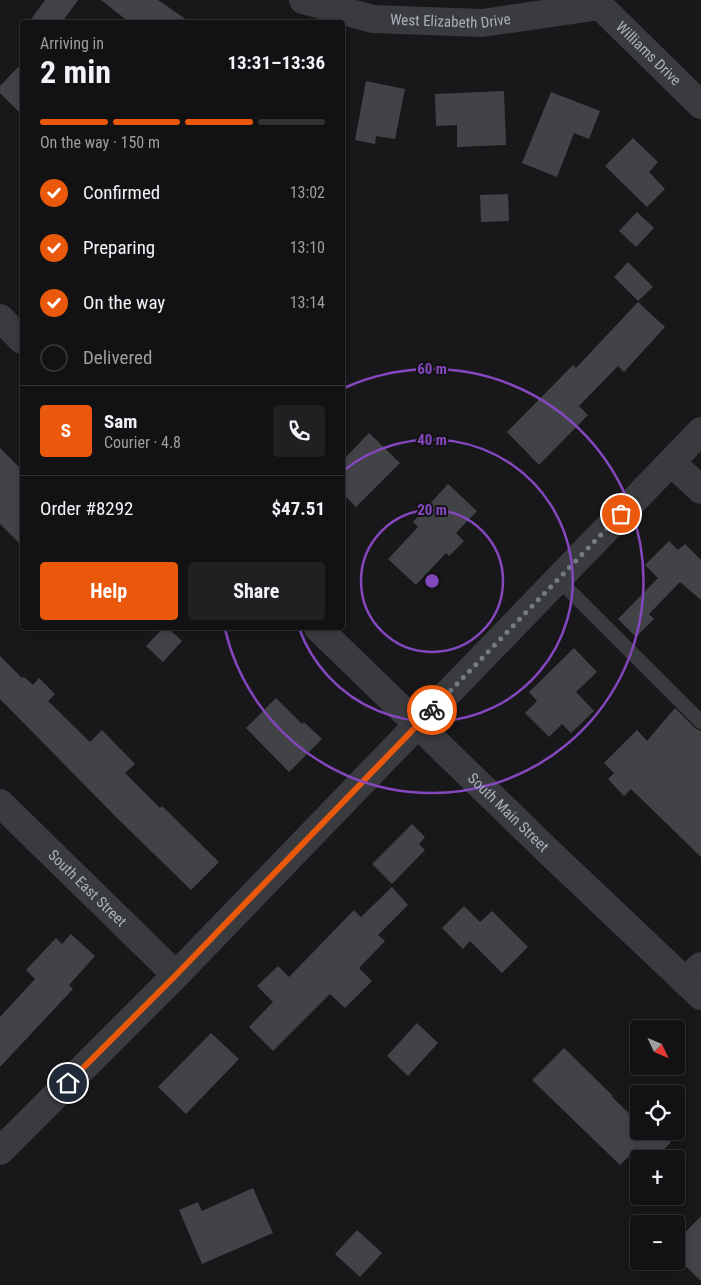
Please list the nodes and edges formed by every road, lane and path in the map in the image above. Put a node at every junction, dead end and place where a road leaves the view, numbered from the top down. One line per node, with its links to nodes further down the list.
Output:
1 (303, 0): 2 (street, West Elizabeth Drive)
2 (600, 3): 3 (street, Williams Drive)
3 (701, 105)
4 (0, 318): 5 (street)
5 (20, 338)
6 (701, 431): 7 (street)
7 (671, 462): 8 (street); 9 (street)
8 (701, 490)
9 (558, 579): 11 (lane); 12 (street)
10 (320, 630): 12 (street, South Main Street)
11 (701, 722)
12 (418, 724): 14 (street); 15 (street, South Main Street)
13 (0, 803): 14 (street, South East Street)
14 (176, 975): 16 (street)
15 (696, 981)
16 (0, 1151)

